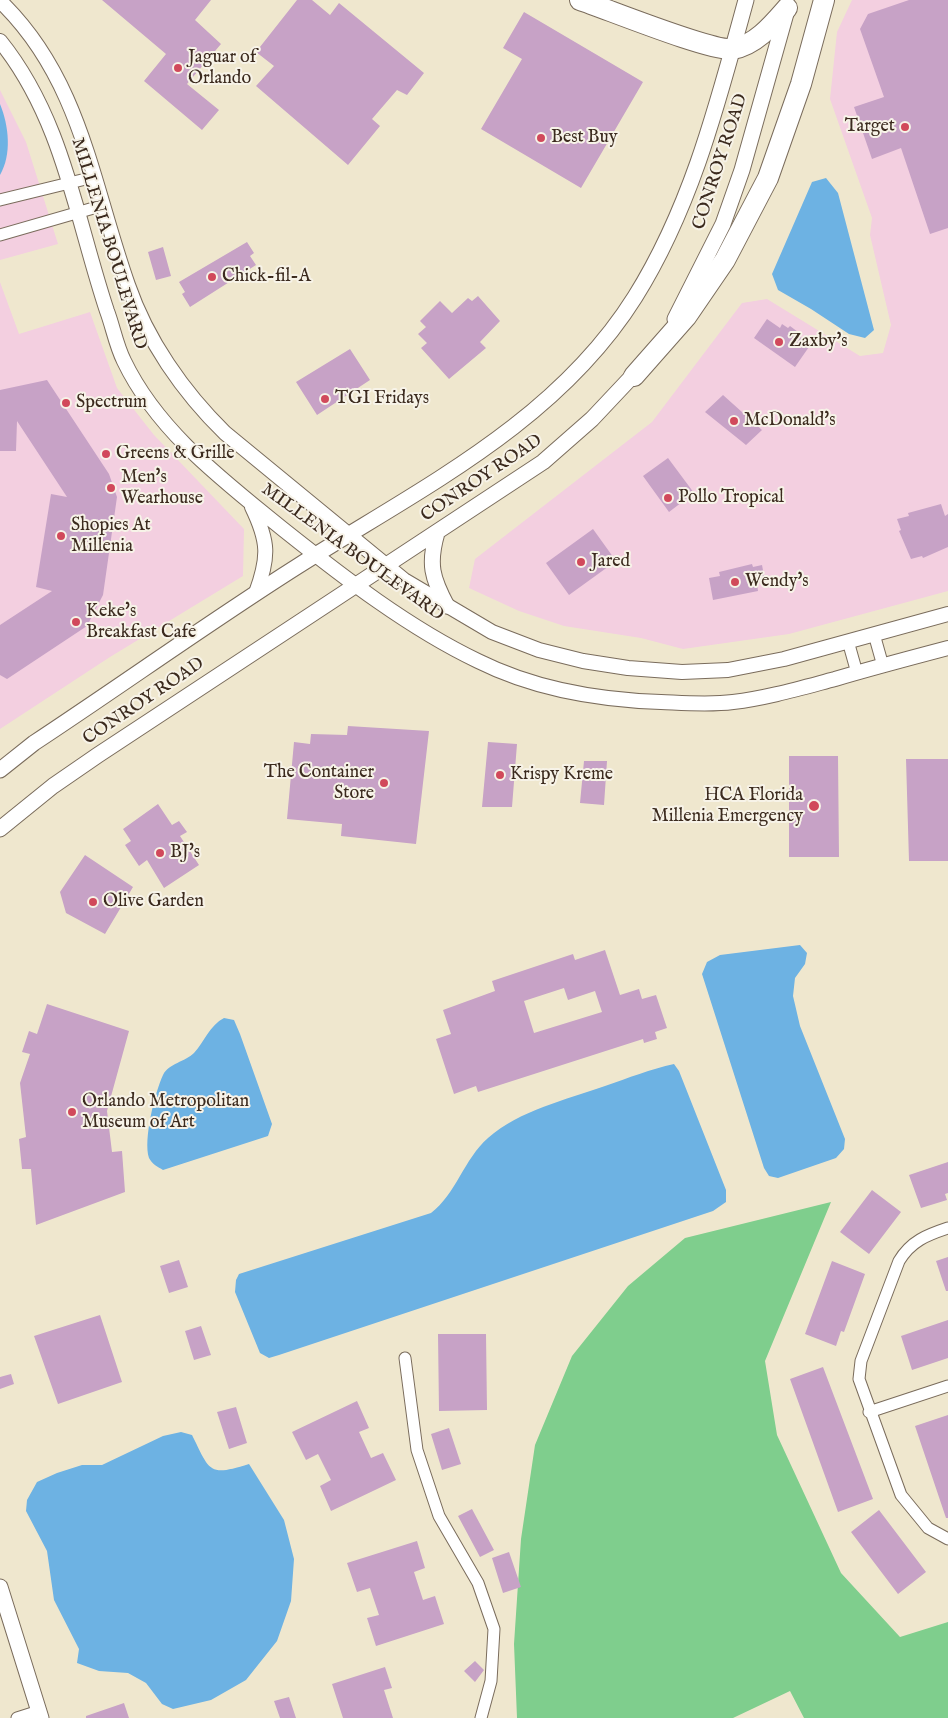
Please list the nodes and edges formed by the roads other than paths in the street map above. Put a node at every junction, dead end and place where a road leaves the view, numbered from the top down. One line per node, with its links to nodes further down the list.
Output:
1 (580, 0): 7 (highway)
2 (746, 0): 7 (main road, CONROY ROAD)
3 (824, 0): 14 (highway)
4 (0, 1): 8 (street, MILLENIA BOULEVARD)
5 (788, 4): 7 (highway); 14 (main road, CONROY ROAD)
6 (0, 40): 9 (street, MILLENIA BOULEVARD)
7 (732, 49): 17 (main road, CONROY ROAD)
8 (94, 177): 9 (street); 11 (street, MILLENIA BOULEVARD)
9 (71, 183): 10 (street); 12 (street, MILLENIA BOULEVARD)
10 (0, 200)
11 (104, 205): 12 (street); 17 (street, MILLENIA BOULEVARD)
12 (78, 213): 13 (street); 15 (street, MILLENIA BOULEVARD)
13 (0, 235)
14 (634, 376): 16 (main road, CONROY ROAD)
15 (250, 502): 18 (street, MILLENIA BOULEVARD); 21 (street)
16 (437, 533): 19 (main road, CONROY ROAD); 22 (main road)
17 (348, 535): 18 (main road, CONROY ROAD); 19 (street, MILLENIA BOULEVARD)
18 (317, 555): 20 (street, MILLENIA BOULEVARD); 21 (main road, CONROY ROAD)
19 (385, 565): 20 (main road, CONROY ROAD); 22 (street, MILLENIA BOULEVARD)
20 (356, 584): 28 (street, MILLENIA BOULEVARD); 30 (main road, CONROY ROAD)
21 (256, 593): 29 (main road, CONROY ROAD)
22 (447, 606): 25 (street, MILLENIA BOULEVARD)
23 (948, 614): 24 (street, MILLENIA BOULEVARD)
24 (874, 634): 25 (street, MILLENIA BOULEVARD); 27 (street)
25 (848, 641): 28 (street)
26 (948, 648): 27 (street, MILLENIA BOULEVARD)
27 (883, 666): 28 (street, MILLENIA BOULEVARD)
28 (857, 673)
29 (0, 770)
30 (0, 829)
31 (948, 1228): 34 (street)
32 (405, 1358): 39 (street)
33 (948, 1386): 34 (street)
34 (869, 1412): 35 (street)
35 (948, 1539)
36 (0, 1587): 37 (main road)
37 (40, 1714): 38 (street)
38 (17, 1718)
39 (481, 1718)

